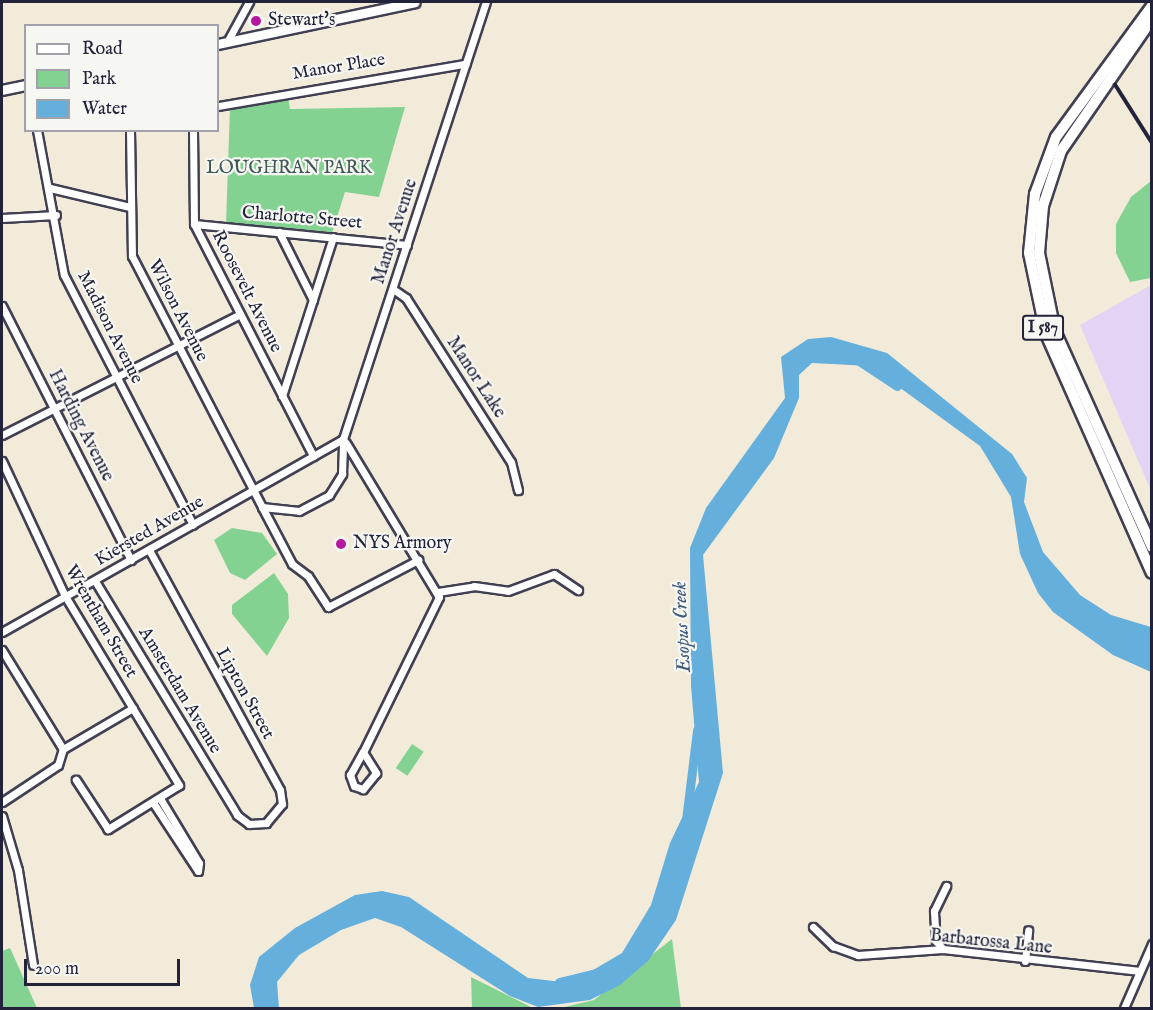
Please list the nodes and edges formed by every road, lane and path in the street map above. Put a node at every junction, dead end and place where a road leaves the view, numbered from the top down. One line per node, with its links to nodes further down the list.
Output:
1 (249, 2): 7 (street)
2 (415, 2): 4 (main road)
3 (486, 2): 9 (street, Manor Avenue)
4 (400, 3): 7 (main road)
5 (1152, 6): 8 (highway, I 587)
6 (1152, 19): 8 (highway, I 587)
7 (222, 43)
8 (1119, 56): 10 (highway, I 587)
9 (465, 64): 13 (street, Manor Place); 24 (street, Manor Avenue)
10 (1098, 84): 41 (highway, I 587); 45 (highway, I 587)
11 (24, 85): 12 (main road)
12 (2, 90)
13 (219, 106)
14 (37, 132): 17 (street, Madison Avenue)
15 (130, 132): 18 (street, Wilson Avenue)
16 (193, 132): 21 (street, Roosevelt Avenue)
17 (50, 188): 18 (street); 19 (street, Madison Avenue)
18 (130, 207): 29 (street, Wilson Avenue)
19 (56, 216): 20 (street); 30 (street, Madison Avenue)
20 (2, 218)
21 (194, 224): 22 (street, Charlotte Street); 28 (street, Roosevelt Avenue)
22 (279, 232): 23 (street, Charlotte Street); 26 (street)
23 (333, 237): 24 (street, Charlotte Street); 26 (street)
24 (407, 245): 25 (street, Manor Avenue)
25 (393, 289): 34 (street, Manor Avenue); 37 (street, Manor Lake)
26 (313, 300): 31 (street)
27 (2, 306): 32 (street, Harding Avenue)
28 (240, 314): 29 (street); 31 (street, Roosevelt Avenue)
29 (177, 345): 30 (street); 38 (street, Wilson Avenue)
30 (116, 376): 32 (street); 40 (street, Madison Avenue)
31 (282, 396): 35 (street, Roosevelt Avenue)
32 (54, 408): 33 (street); 43 (street, Harding Avenue)
33 (2, 435)
34 (343, 439): 35 (street); 39 (street, Manor Avenue); 44 (street)
35 (313, 456): 38 (street, Kiersted Avenue)
36 (2, 461): 49 (street, Wrentham Street)
37 (518, 490)
38 (252, 491): 39 (street, Wilson Avenue); 40 (street, Kiersted Avenue)
39 (262, 507): 44 (street, Wilson Avenue)
40 (193, 525): 42 (street, Kiersted Avenue)
41 (1152, 547)
42 (149, 550): 43 (street, Kiersted Avenue); 59 (street, Lipton Street)
43 (131, 560): 46 (street, Kiersted Avenue)
44 (418, 560): 48 (street)
45 (1152, 573)
46 (95, 581): 49 (street, Kiersted Avenue); 59 (street, Amsterdam Avenue)
47 (578, 590): 48 (street)
48 (438, 592): 54 (street)
49 (65, 596): 50 (street, Kiersted Avenue); 52 (street, Wrentham Street)
50 (2, 632)
51 (2, 650): 53 (street)
52 (133, 708): 53 (street); 57 (street, Wrentham Street)
53 (63, 749): 56 (street)
54 (363, 752): 54 (street)
55 (76, 780): 57 (street)
56 (2, 802)
57 (157, 802): 57 (street)
58 (2, 816): 66 (street)
59 (238, 817)
60 (946, 886): 64 (street)
61 (813, 927): 64 (street, Barbarossa Lane)
62 (1028, 930): 65 (street)
63 (1152, 944): 67 (street)
64 (943, 950): 65 (street, Barbarossa Lane)
65 (1025, 961): 67 (street, Barbarossa Lane)
66 (33, 965)
67 (1138, 971): 68 (street)
68 (1124, 1008)

